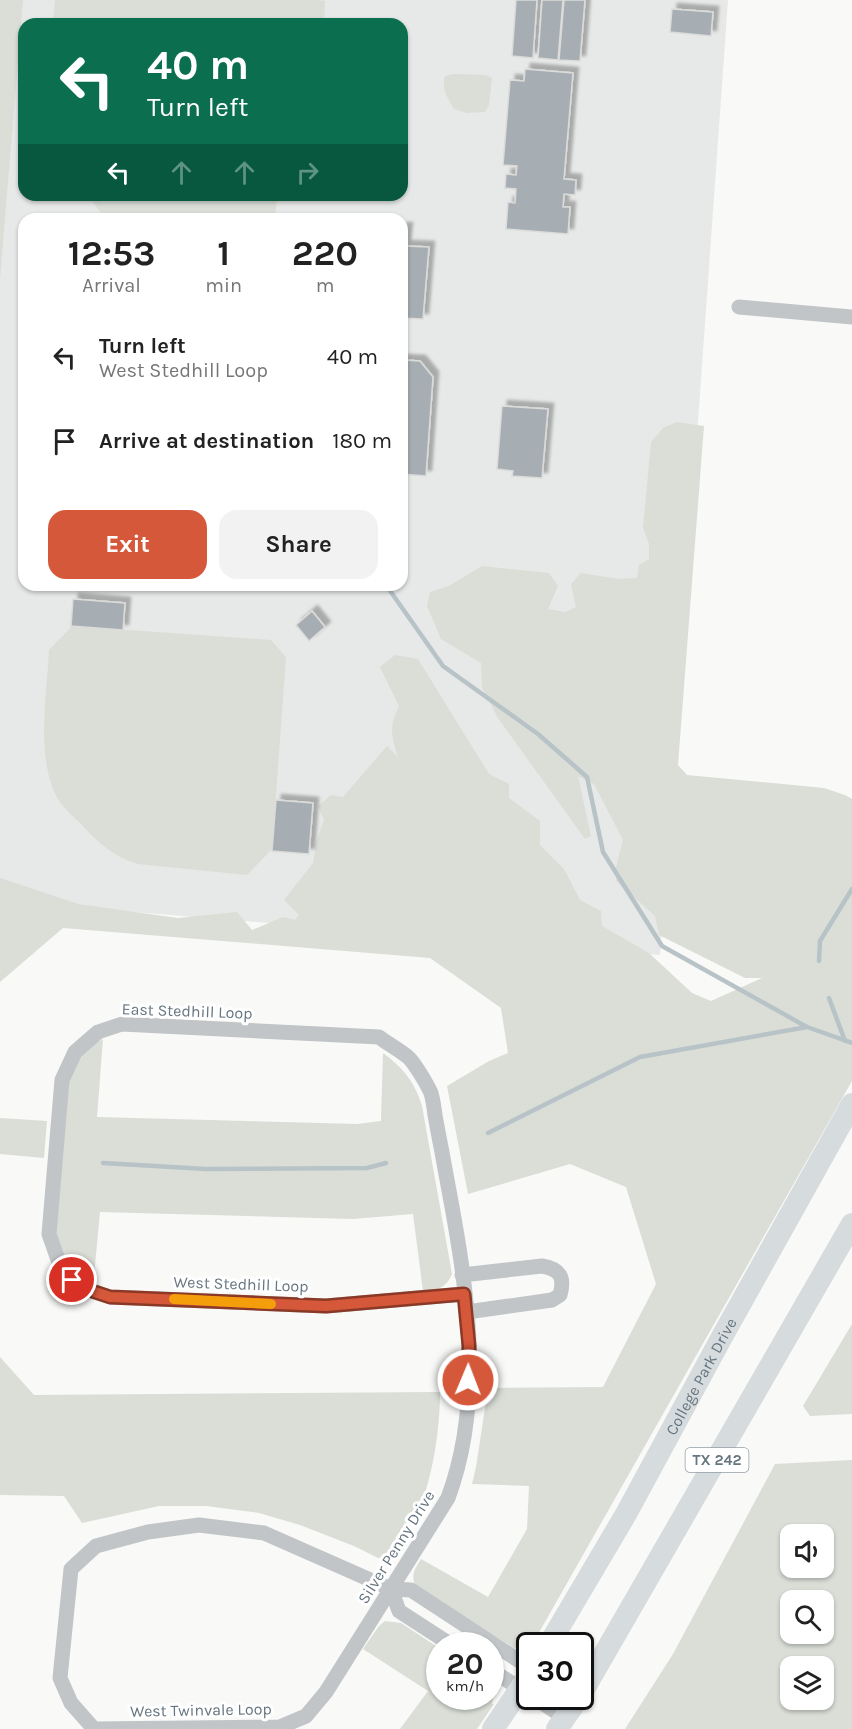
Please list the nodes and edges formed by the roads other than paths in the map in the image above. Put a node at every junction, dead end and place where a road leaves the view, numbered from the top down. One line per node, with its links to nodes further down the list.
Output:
1 (739, 307): 2 (street)
2 (852, 317)
3 (431, 1093): 6 (street, East Stedhill Loop); 7 (street, Silver Penny Drive)
4 (852, 1104): 12 (main road, College Park Drive / TX 242)
5 (852, 1224): 14 (main road, TX 242)
6 (49, 1234): 8 (street, West Stedhill Loop)
7 (462, 1275): 8 (street, Silver Penny Drive); 9 (street)
8 (464, 1294): 9 (street, Silver Penny Drive)
9 (467, 1312): 10 (street, Silver Penny Drive)
10 (391, 1589): 11 (street); 13 (street); 18 (street, Silver Penny Drive); 20 (street)
11 (431, 1632)
12 (557, 1632)
13 (516, 1659)
14 (594, 1672)
15 (516, 1702): 21 (main road)
16 (548, 1710): 19 (street)
17 (570, 1710): 19 (main road, TX 242)
18 (306, 1716): 20 (street, West Twinvale Loop)
19 (561, 1724)
20 (94, 1729)
21 (493, 1729)

